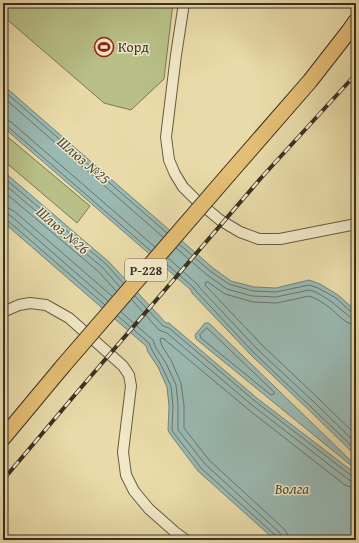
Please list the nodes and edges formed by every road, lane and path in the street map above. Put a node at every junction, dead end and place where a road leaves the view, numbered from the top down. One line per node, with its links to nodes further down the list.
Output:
1 (184, 3): 3 (street)
2 (356, 21): 5 (highway, Р-228, bridge)
3 (356, 224)
4 (3, 312): 6 (street)
5 (5, 435)
6 (186, 540)

